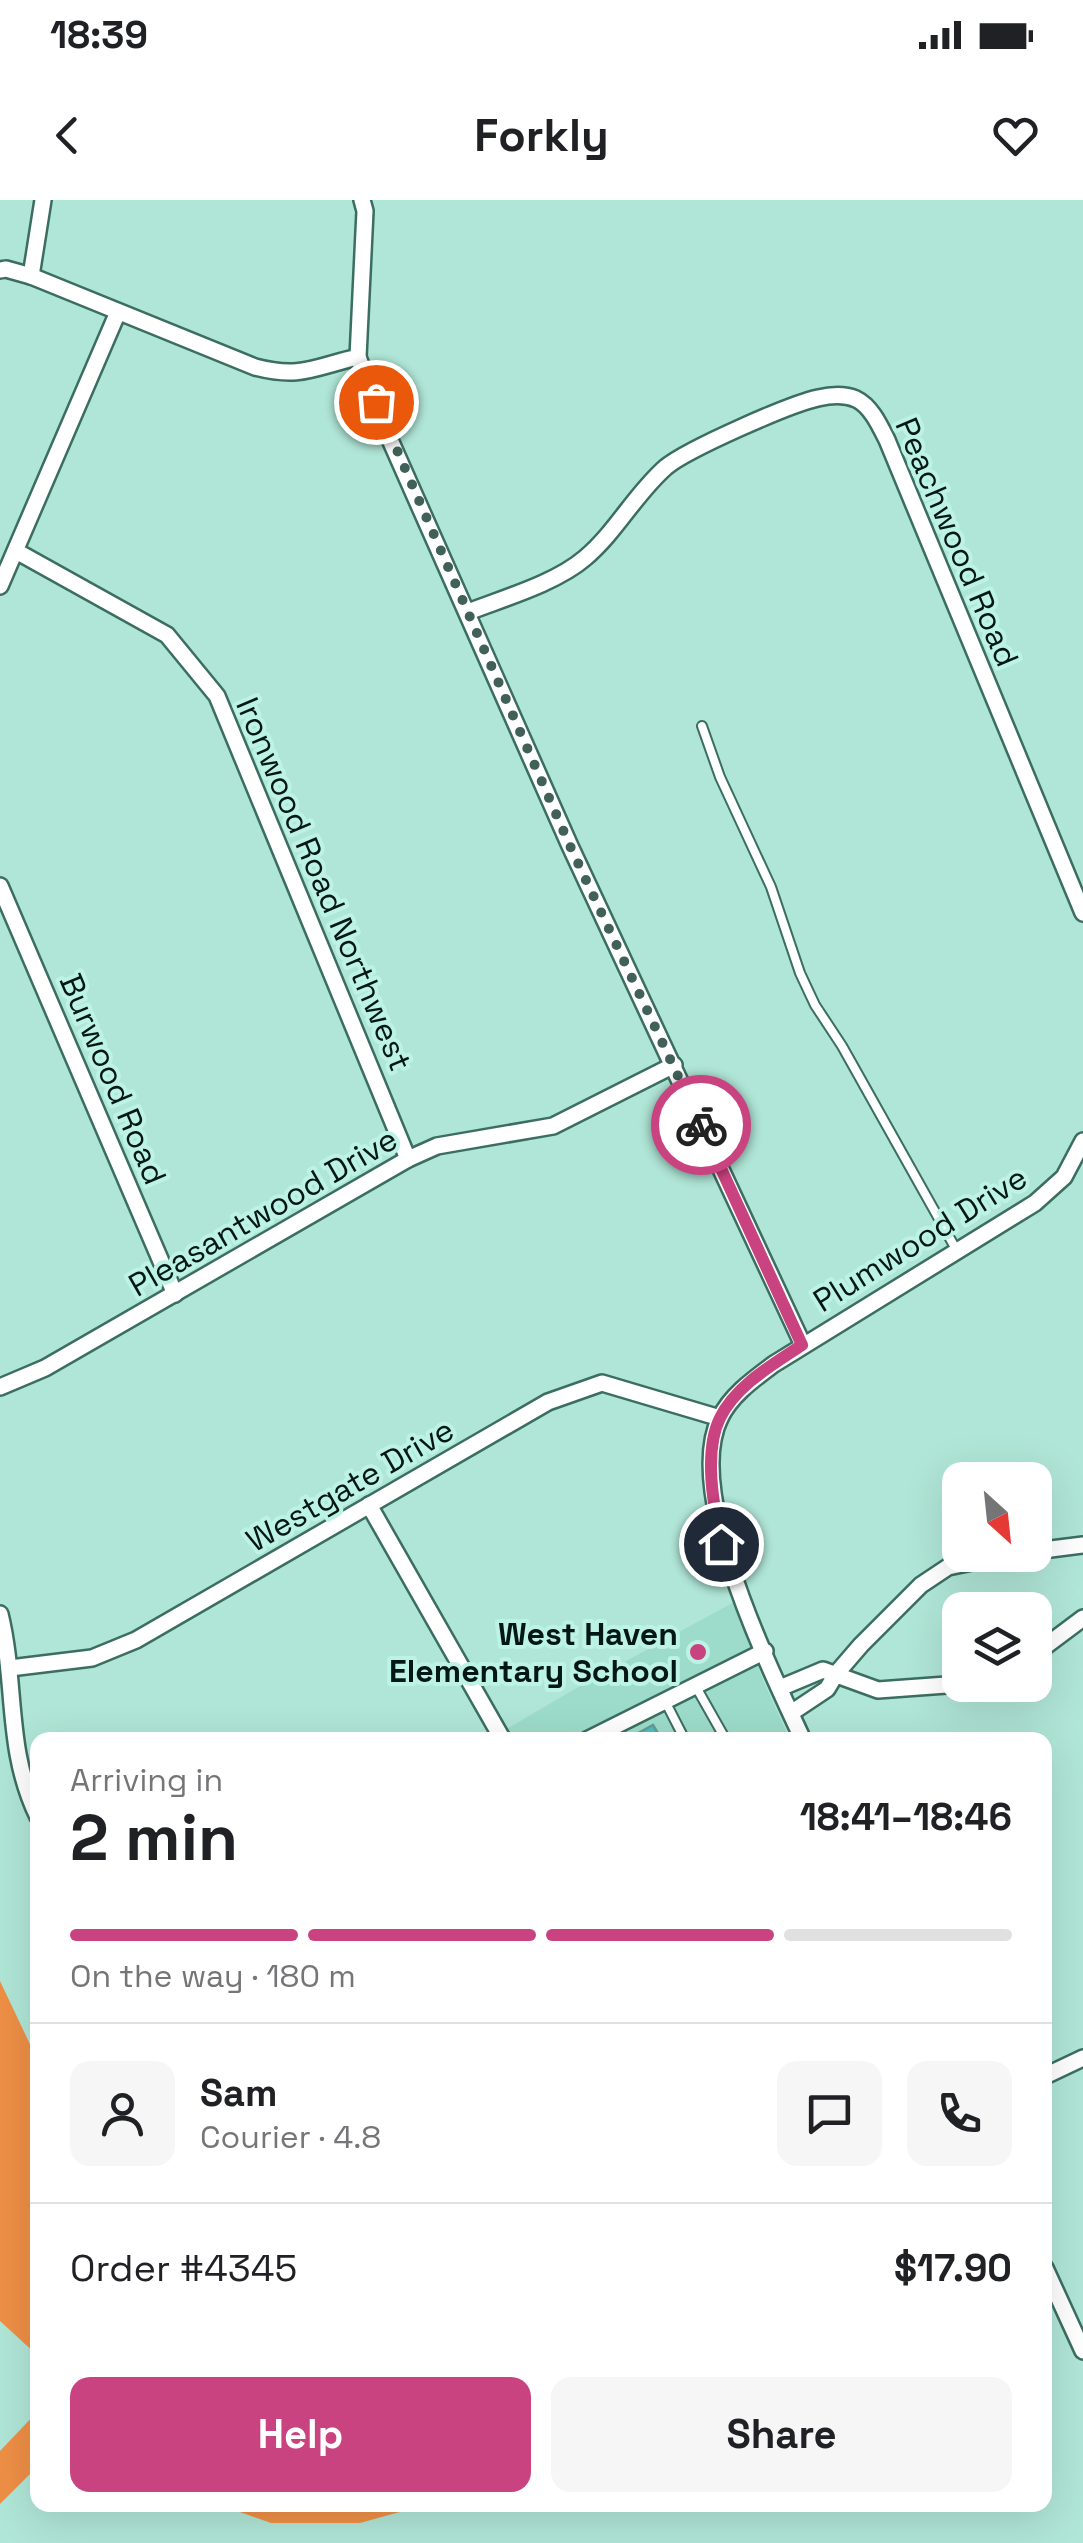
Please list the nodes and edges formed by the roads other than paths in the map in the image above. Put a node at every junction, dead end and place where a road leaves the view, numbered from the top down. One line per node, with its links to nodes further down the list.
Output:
1 (43, 200): 4 (street)
2 (362, 200): 6 (street)
3 (0, 270): 4 (street)
4 (31, 276): 5 (street)
5 (118, 312): 6 (street); 7 (street)
6 (358, 357): 9 (street)
7 (16, 551): 8 (street); 16 (street, Ironwood Road Northwest)
8 (0, 586)
9 (468, 612): 11 (street, Peachwood Road); 14 (street)
10 (702, 726): 17 (lane)
11 (1077, 882): 13 (street, Peachwood Road)
12 (0, 886): 18 (street, Burwood Road)
13 (1083, 912)
14 (674, 1065): 16 (street, Pleasantwood Drive); 19 (street)
15 (1083, 1141): 17 (street, Plumwood Drive)
16 (408, 1159): 18 (street, Pleasantwood Drive)
17 (958, 1251): 19 (street, Plumwood Drive)
18 (175, 1294): 20 (street, Pleasantwood Drive)
19 (802, 1345): 21 (street, Plumwood Drive)
20 (0, 1387)
21 (720, 1418): 22 (street, Westgate Drive); 29 (street)
22 (369, 1506): 30 (street, Westgate Drive); 37 (street)
23 (1083, 1545): 24 (street)
24 (1052, 1549)
25 (942, 1571): 31 (street)
26 (0, 1614): 30 (street)
27 (1083, 1618): 28 (street)
28 (1052, 1641)
29 (765, 1651): 33 (street); 34 (street)
30 (10, 1668): 42 (street)
31 (836, 1674): 32 (street); 34 (street); 36 (street)
32 (942, 1685)
33 (695, 1686): 35 (street); 40 (lane)
34 (780, 1688): 36 (street)
35 (666, 1701): 38 (street); 39 (lane)
36 (790, 1713): 41 (street)
37 (497, 1732)
38 (603, 1732)
39 (681, 1732)
40 (721, 1732)
41 (799, 1732)
42 (30, 1799)
43 (1083, 2058): 44 (street)
44 (1052, 2073)
45 (1052, 2283): 46 (street)
46 (1083, 2351)

